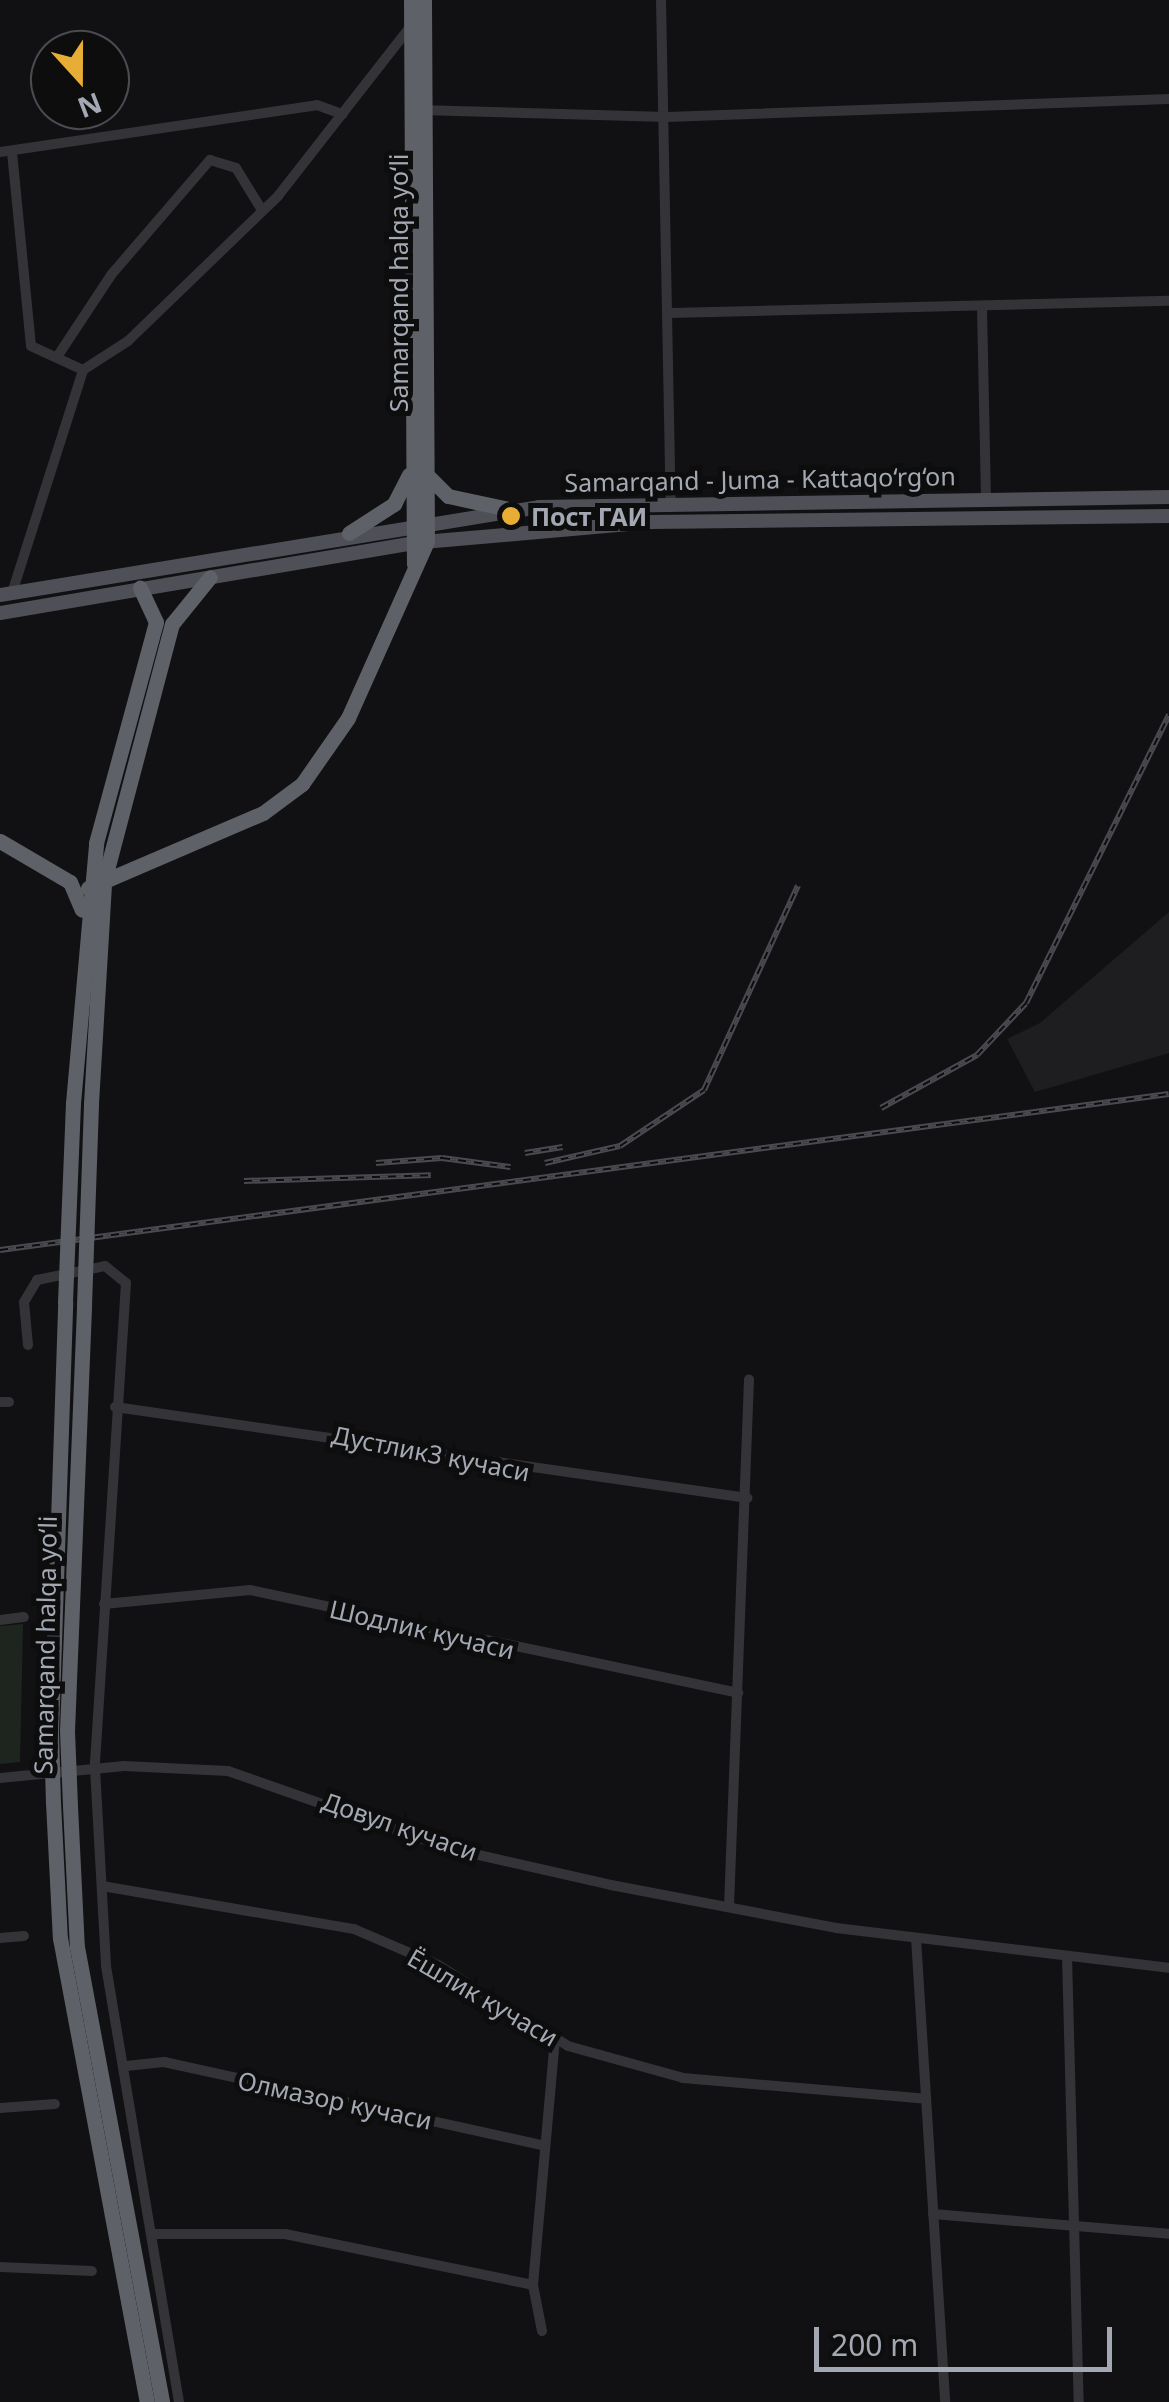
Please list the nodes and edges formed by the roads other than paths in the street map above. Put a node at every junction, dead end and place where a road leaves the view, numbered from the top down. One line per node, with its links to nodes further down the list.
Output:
1 (411, 0): 4 (highway, Samarqand halqa yoʻli)
2 (424, 0): 6 (highway, Samarqand halqa yoʻli)
3 (662, 0): 8 (street)
4 (412, 26): 6 (highway, Samarqand halqa yoʻli); 7 (street)
5 (1169, 99): 8 (street)
6 (418, 109): 8 (street); 16 (highway, Samarqand halqa yoʻli)
7 (342, 114): 9 (street); 10 (street)
8 (668, 117): 13 (street)
9 (6, 151): 14 (street)
10 (260, 207): 14 (street); 15 (street)
11 (1169, 301): 12 (street)
12 (982, 308): 13 (street); 18 (street)
13 (672, 313): 19 (street)
14 (57, 357): 15 (street)
15 (83, 370): 27 (street)
16 (417, 472): 20 (highway); 22 (highway, Samarqand halqa yoʻli); 23 (highway)
17 (1169, 496): 18 (main road, Samarqand - Juma - Kattaqo‘rg‘on)
18 (986, 498): 19 (main road, Samarqand - Juma - Kattaqo‘rg‘on)
19 (671, 499): 20 (main road, Samarqand - Juma - Kattaqo‘rg‘on)
20 (513, 510): 22 (main road, Samarqand - Juma - Kattaqo‘rg‘on)
21 (1169, 516): 24 (main road, Samarqand - Juma - Kattaqo‘rg‘on)
22 (420, 521): 23 (main road, Samarqand - Juma - Kattaqo‘rg‘on); 24 (highway, Samarqand halqa yoʻli)
23 (349, 533): 27 (main road, Samarqand - Juma - Kattaqo‘rg‘on)
24 (419, 542): 25 (main road, Samarqand - Juma - Kattaqo‘rg‘on); 30 (highway)
25 (210, 577): 26 (main road, Samarqand - Juma - Kattaqo‘rg‘on); 31 (highway, Samarqand halqa yoʻli)
26 (140, 588): 28 (main road, Samarqand - Juma - Kattaqo‘rg‘on); 31 (highway, Samarqand halqa yoʻli)
27 (6, 594)
28 (0, 613)
29 (0, 841): 33 (highway)
30 (140, 867): 31 (highway); 32 (highway)
31 (96, 884): 32 (highway, Samarqand halqa yoʻli); 33 (highway, Samarqand halqa yoʻli)
32 (102, 908): 42 (highway, Samarqand halqa yoʻli, bridge)
33 (86, 938): 42 (highway, Samarqand halqa yoʻli, bridge)
34 (28, 1346): 36 (street)
35 (749, 1379): 37 (street)
36 (115, 1408): 37 (street, Дустлик3 кучаси); 38 (street)
37 (747, 1498): 41 (street)
38 (104, 1604): 41 (street, Шодлик кучаси); 43 (street)
39 (24, 1617): 40 (street)
40 (0, 1620)
41 (738, 1693): 47 (street)
42 (59, 1732): 45 (highway, Samarqand halqa yoʻli, bridge)
43 (95, 1768): 44 (street, Довул кучаси); 46 (street); 47 (street, Довул кучаси)
44 (0, 1778)
45 (62, 1804): 67 (highway, Samarqand halqa yoʻli); 68 (highway, Samarqand halqa yoʻli)
46 (102, 1886): 53 (street, Ёшлик кучаси); 54 (street)
47 (728, 1907): 50 (street, Довул кучаси)
48 (24, 1936): 49 (street)
49 (0, 1938)
50 (916, 1938): 51 (street, Довул кучаси); 55 (street)
51 (1068, 1956): 52 (street, Довул кучаси); 60 (street)
52 (1169, 1968)
53 (554, 2040): 55 (street, Ёшлик кучаси); 58 (street)
54 (126, 2066): 58 (street, Олмазор кучаси); 61 (street)
55 (926, 2099): 59 (street)
56 (55, 2104): 57 (street)
57 (0, 2108)
58 (543, 2145): 65 (street)
59 (933, 2214): 60 (street); 70 (street)
60 (1070, 2230): 62 (street); 71 (street)
61 (152, 2234): 65 (street); 69 (street)
62 (1169, 2234)
63 (0, 2267): 64 (street)
64 (92, 2271)
65 (533, 2285): 66 (street)
66 (542, 2332)
67 (148, 2402)
68 (162, 2402)
69 (180, 2402)
70 (945, 2402)
71 (1080, 2402)

